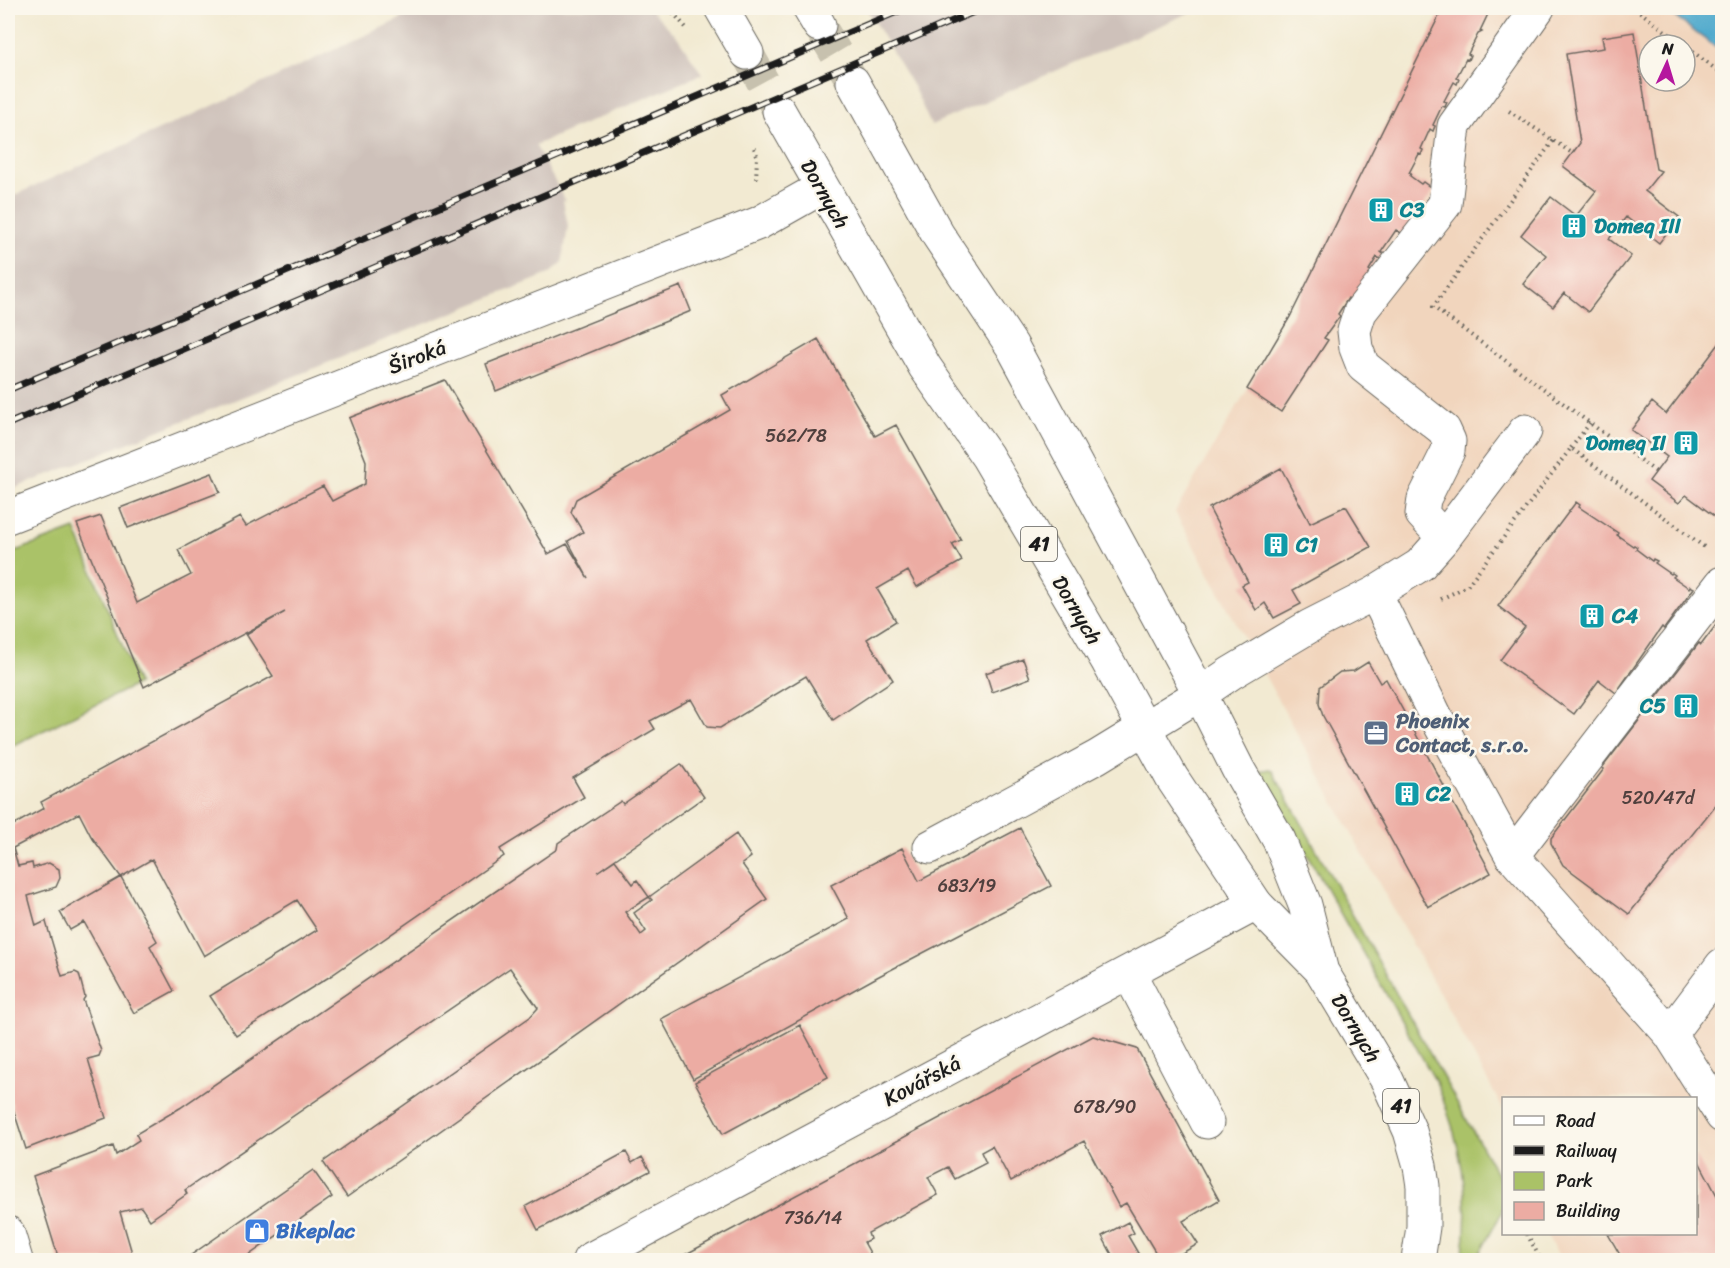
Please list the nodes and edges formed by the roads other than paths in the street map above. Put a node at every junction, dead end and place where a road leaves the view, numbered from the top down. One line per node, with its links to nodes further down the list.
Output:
1 (721, 8): 3 (main road)
2 (1538, 8): 9 (main road)
3 (747, 53)
4 (853, 82): 12 (main road, Dornych / 41)
5 (779, 111): 6 (main road, Dornych / 41)
6 (821, 188): 8 (main road, Široká); 13 (main road, Dornych / 41)
7 (1525, 431): 9 (main road)
8 (8, 517)
9 (1444, 538): 11 (main road)
10 (1718, 568): 15 (main road)
11 (1375, 593): 12 (main road); 15 (main road)
12 (1200, 694): 13 (main road); 18 (main road, Dornych / 41)
13 (1144, 727): 14 (main road); 16 (main road, Dornych / 41)
14 (930, 847)
15 (1512, 856): 20 (main road)
16 (1256, 904): 18 (main road, Dornych / 41); 19 (main road, Kovářská)
17 (1722, 965): 20 (main road)
18 (1321, 970): 26 (main road, Dornych / 41)
19 (1129, 973): 22 (main road); 25 (main road, Kovářská)
20 (1670, 1034): 21 (main road)
21 (1722, 1116)
22 (1207, 1122)
23 (8, 1233): 24 (main road)
24 (16, 1260)
25 (589, 1260)
26 (1418, 1260)

